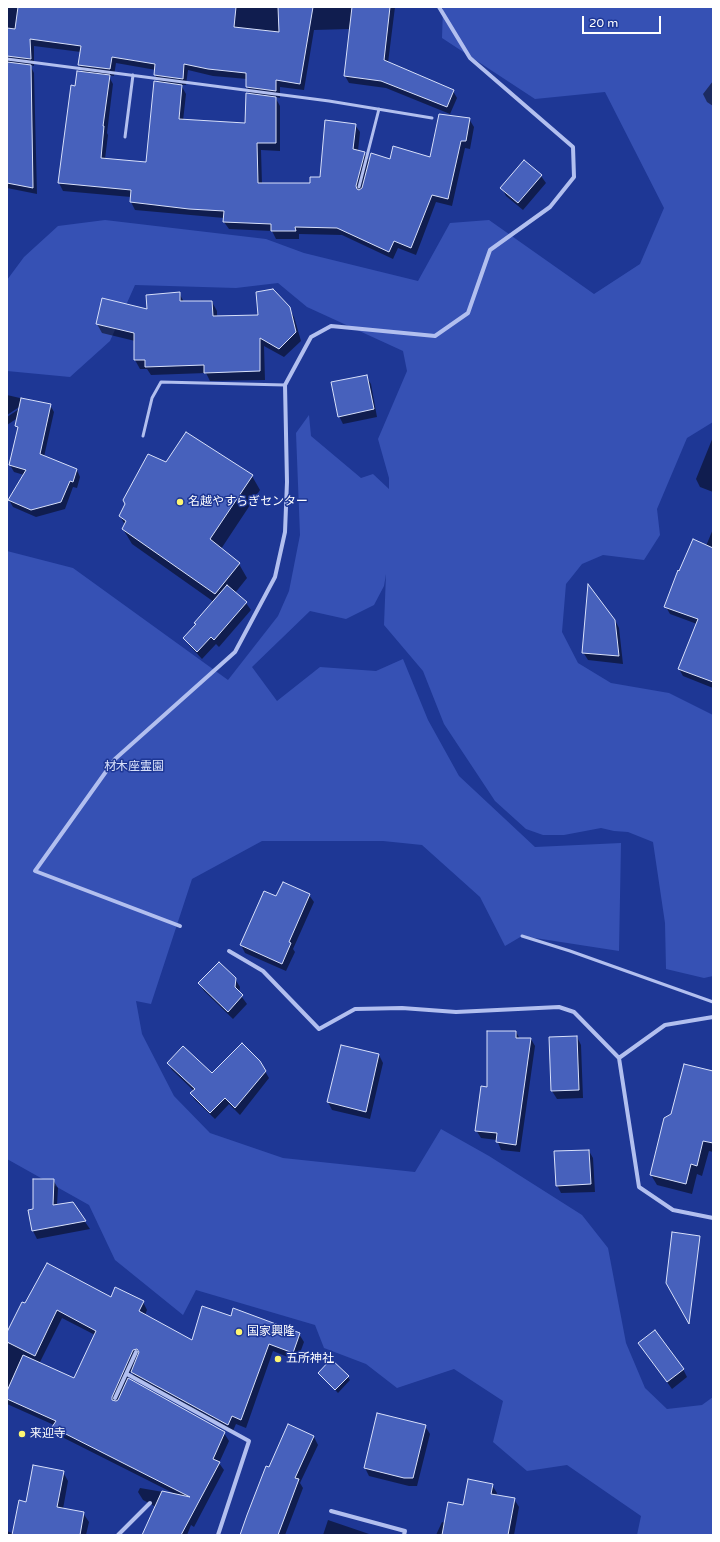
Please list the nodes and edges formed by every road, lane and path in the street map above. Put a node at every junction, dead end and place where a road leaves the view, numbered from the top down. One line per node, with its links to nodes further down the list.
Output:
1 (439, 7): 8 (street)
2 (7, 59): 3 (lane)
3 (133, 75): 4 (lane); 6 (lane)
4 (379, 109): 5 (lane); 7 (lane)
5 (432, 118)
6 (125, 137)
7 (359, 187)
8 (285, 385): 9 (lane); 10 (street)
9 (143, 436)
10 (180, 926)
11 (522, 936): 13 (lane)
12 (229, 951): 15 (street)
13 (713, 1002)
14 (713, 1017): 15 (street)
15 (619, 1058): 16 (street)
16 (713, 1218)
17 (136, 1352): 18 (street)
18 (127, 1374): 19 (street); 23 (street)
19 (115, 1398)
20 (150, 1503): 22 (street)
21 (332, 1511): 24 (street)
22 (118, 1535)
23 (218, 1535)
24 (404, 1535)

